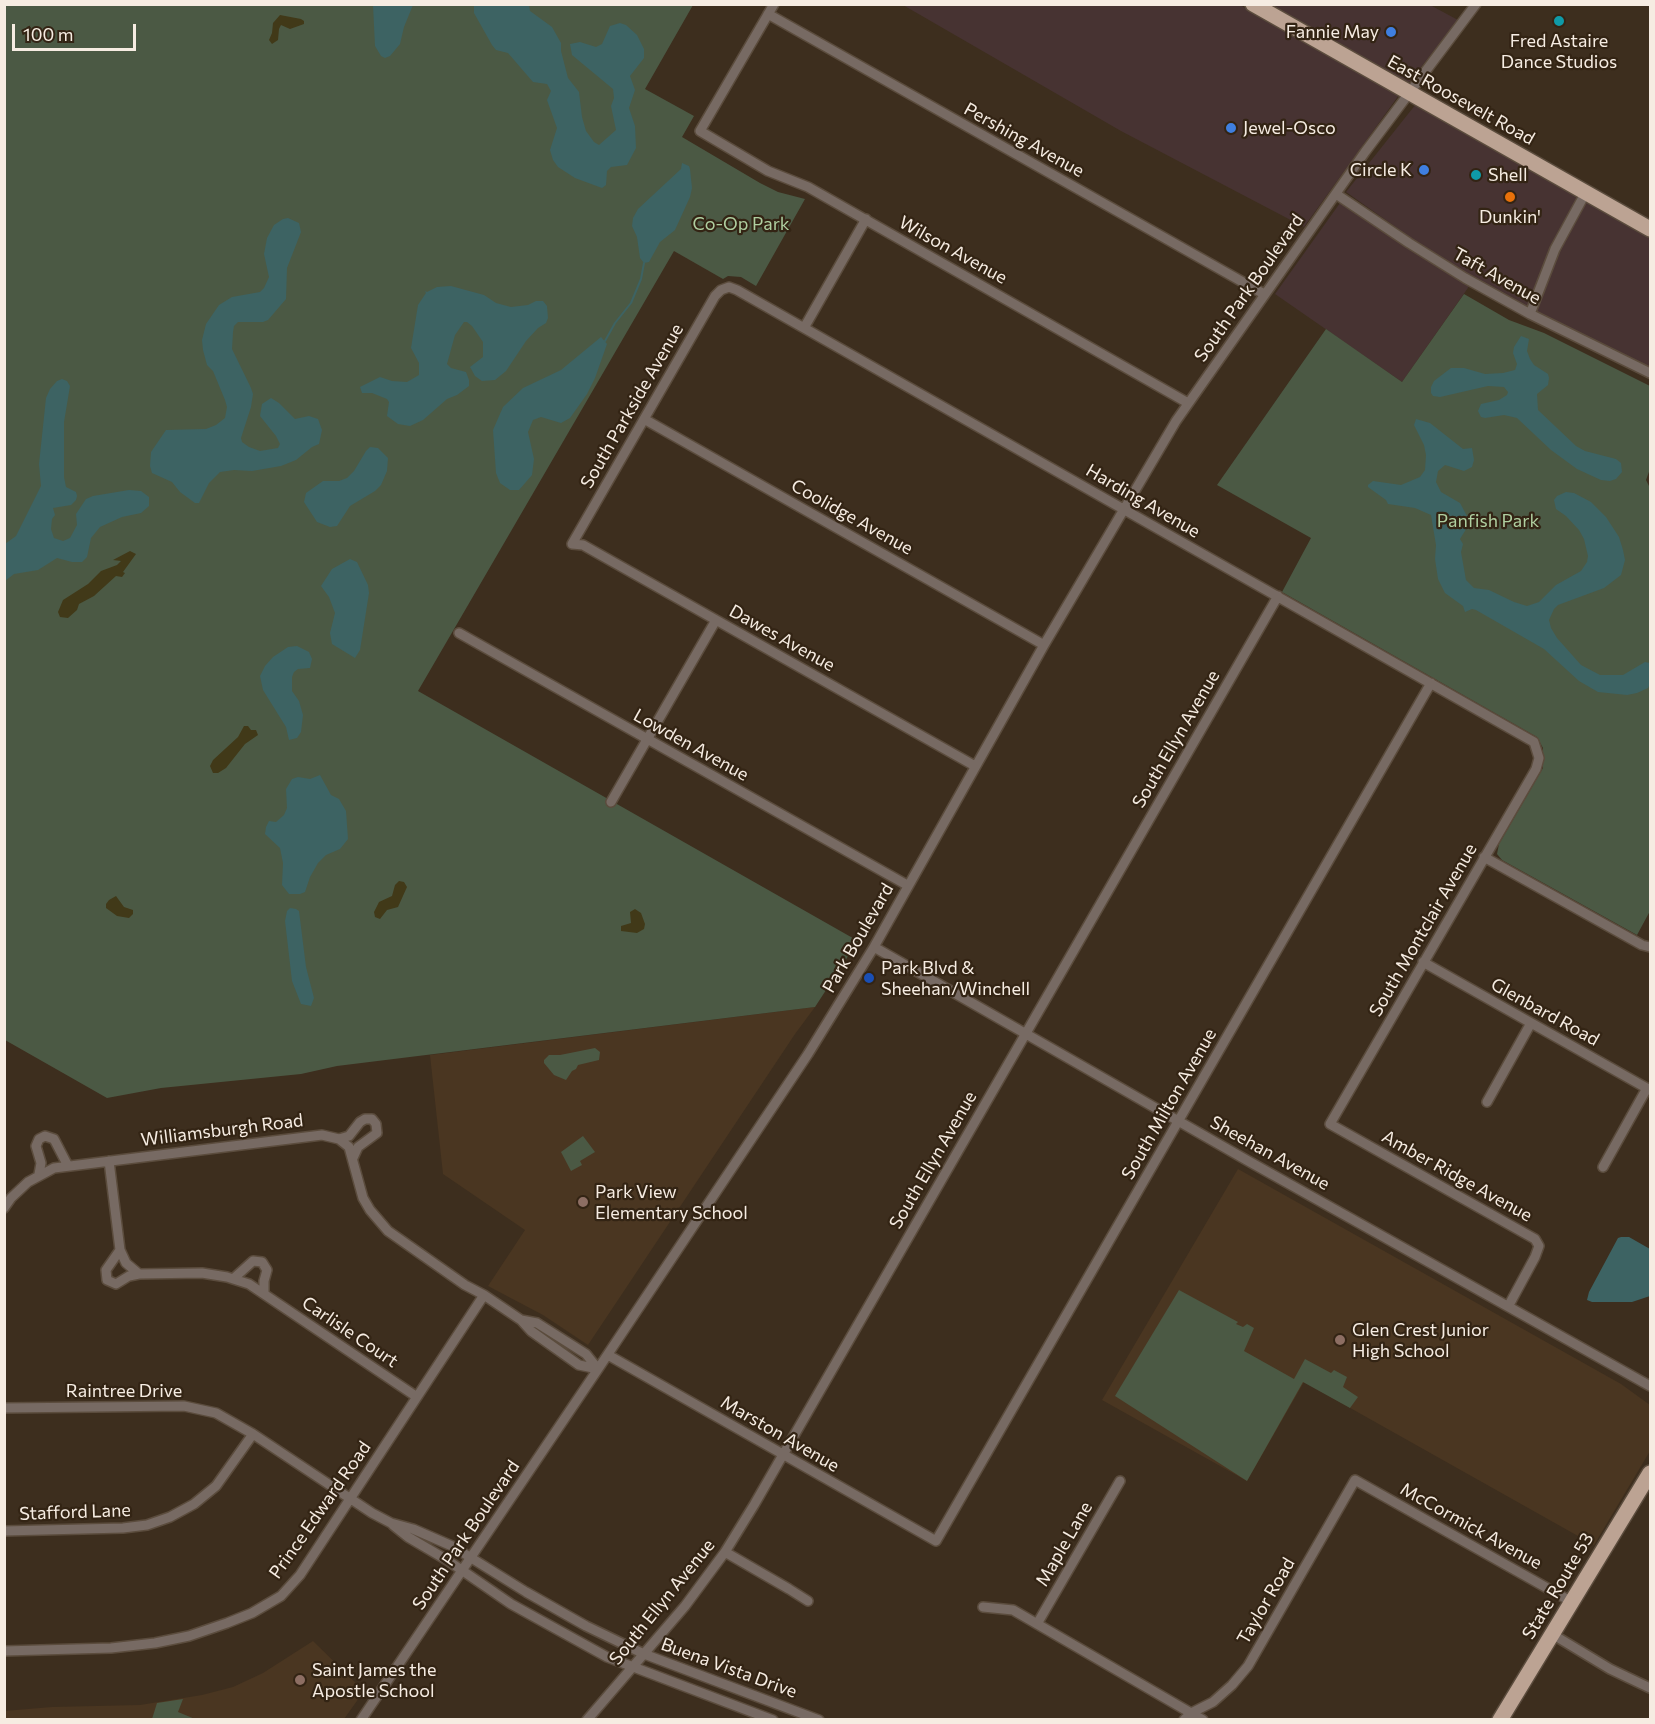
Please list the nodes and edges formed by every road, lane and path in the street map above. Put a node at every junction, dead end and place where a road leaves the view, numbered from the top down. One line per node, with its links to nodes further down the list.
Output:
1 (774, 4): 4 (street)
2 (1253, 4): 5 (main road, East Roosevelt Road)
3 (1476, 4): 5 (street, South Park Boulevard)
4 (768, 14): 8 (street, Wilson Avenue); 11 (street, Pershing Avenue)
5 (1409, 93): 6 (main road, East Roosevelt Road); 7 (street, South Park Boulevard)
6 (1586, 192): 9 (main road, East Roosevelt Road); 12 (street)
7 (1336, 194): 11 (street, South Park Boulevard); 12 (street, Taft Avenue)
8 (866, 219): 13 (street); 15 (street, Wilson Avenue)
9 (1650, 229)
10 (725, 288): 13 (street, Harding Avenue); 16 (street, South Parkside Avenue)
11 (1264, 294): 15 (street, South Park Boulevard)
12 (1530, 315): 14 (street, Taft Avenue)
13 (804, 328): 17 (street, Harding Avenue)
14 (1650, 373)
15 (1188, 403): 17 (street, South Park Boulevard)
16 (644, 419): 18 (street, South Parkside Avenue); 22 (street, Coolidge Avenue)
17 (1125, 510): 19 (street, Harding Avenue); 22 (street, Park Boulevard)
18 (572, 543): 20 (street, Dawes Avenue)
19 (1278, 596): 23 (street, Harding Avenue); 34 (street, South Ellyn Avenue)
20 (716, 620): 24 (street); 26 (street, Dawes Avenue)
21 (459, 633): 24 (street, Lowden Avenue)
22 (1044, 645): 26 (street, Park Boulevard)
23 (1431, 683): 25 (street, Harding Avenue); 37 (street, South Milton Avenue)
24 (647, 740): 27 (street); 29 (street, Lowden Avenue)
25 (1538, 752): 28 (street, South Montclair Avenue)
26 (975, 766): 29 (street, Park Boulevard)
27 (611, 802)
28 (1484, 857): 31 (street); 32 (street, South Montclair Avenue)
29 (907, 885): 30 (street, Park Boulevard)
30 (874, 947): 34 (street, Sheehan Avenue); 52 (street, Park Boulevard)
31 (1650, 947)
32 (1424, 962): 33 (street, Glenbard Road); 38 (street, South Montclair Avenue)
33 (1532, 1023): 35 (street, Glenbard Road); 36 (street)
34 (1025, 1034): 37 (street, Sheehan Avenue); 58 (street, South Ellyn Avenue)
35 (1649, 1089): 43 (street)
36 (1487, 1102)
37 (1179, 1121): 51 (street, Sheehan Avenue); 65 (street, South Milton Avenue)
38 (1330, 1124): 51 (street, Amber Ridge Avenue)
39 (339, 1139): 40 (street); 40 (street); 41 (street, Williamsburgh Road)
40 (353, 1158): 50 (street)
41 (109, 1161): 42 (street, Williamsburgh Road); 46 (street)
42 (68, 1166): 44 (street, Williamsburgh Road); 44 (street)
43 (1603, 1167)
44 (39, 1174): 45 (street)
45 (4, 1208)
46 (120, 1251): 47 (street); 47 (street, Carlisle Court)
47 (139, 1274): 48 (street, Carlisle Court)
48 (234, 1279): 49 (street, Carlisle Court); 49 (street)
49 (264, 1294): 55 (street, Carlisle Court)
50 (484, 1294): 53 (street); 55 (street, Prince Edward Road)
51 (1509, 1305): 54 (street, Sheehan Avenue)
52 (608, 1355): 53 (street, Park Boulevard); 58 (street, Marston Avenue)
53 (598, 1370): 67 (street, South Park Boulevard)
54 (1650, 1386)
55 (417, 1397): 62 (street, Prince Edward Road)
56 (4, 1408): 57 (street, Raintree Drive)
57 (253, 1434): 62 (street, Raintree Drive); 64 (street, Stafford Lane)
58 (782, 1455): 65 (street, Marston Avenue); 66 (street, South Ellyn Avenue)
59 (1650, 1473): 70 (main road, State Route 53)
60 (1355, 1480): 70 (street, McCormick Avenue); 78 (street, Taylor Road)
61 (1120, 1481): 72 (street, Maple Lane)
62 (350, 1499): 63 (street, Raintree Drive); 74 (street, Prince Edward Road)
63 (391, 1523): 67 (street, Raintree Drive); 68 (street, Raintree Drive)
64 (4, 1531)
65 (936, 1541)
66 (724, 1552): 69 (street); 75 (street, South Ellyn Avenue)
67 (471, 1559): 68 (street, South Park Boulevard); 75 (street, Buena Vista Drive)
68 (462, 1572): 76 (street, Buena Vista Drive); 79 (street, South Park Boulevard)
69 (808, 1601)
70 (1572, 1602): 73 (main road, State Route 53)
71 (983, 1606): 72 (street)
72 (1037, 1624): 78 (street)
73 (1552, 1634): 77 (street); 84 (main road, State Route 53)
74 (4, 1651)
75 (644, 1654): 76 (street, South Ellyn Avenue); 82 (street, Buena Vista Drive)
76 (632, 1668): 80 (street, South Ellyn Avenue); 81 (street, Buena Vista Drive)
77 (1650, 1688)
78 (1188, 1716): 83 (street)
79 (361, 1719)
80 (587, 1719)
81 (773, 1719)
82 (815, 1719)
83 (1203, 1719)
84 (1500, 1719)

